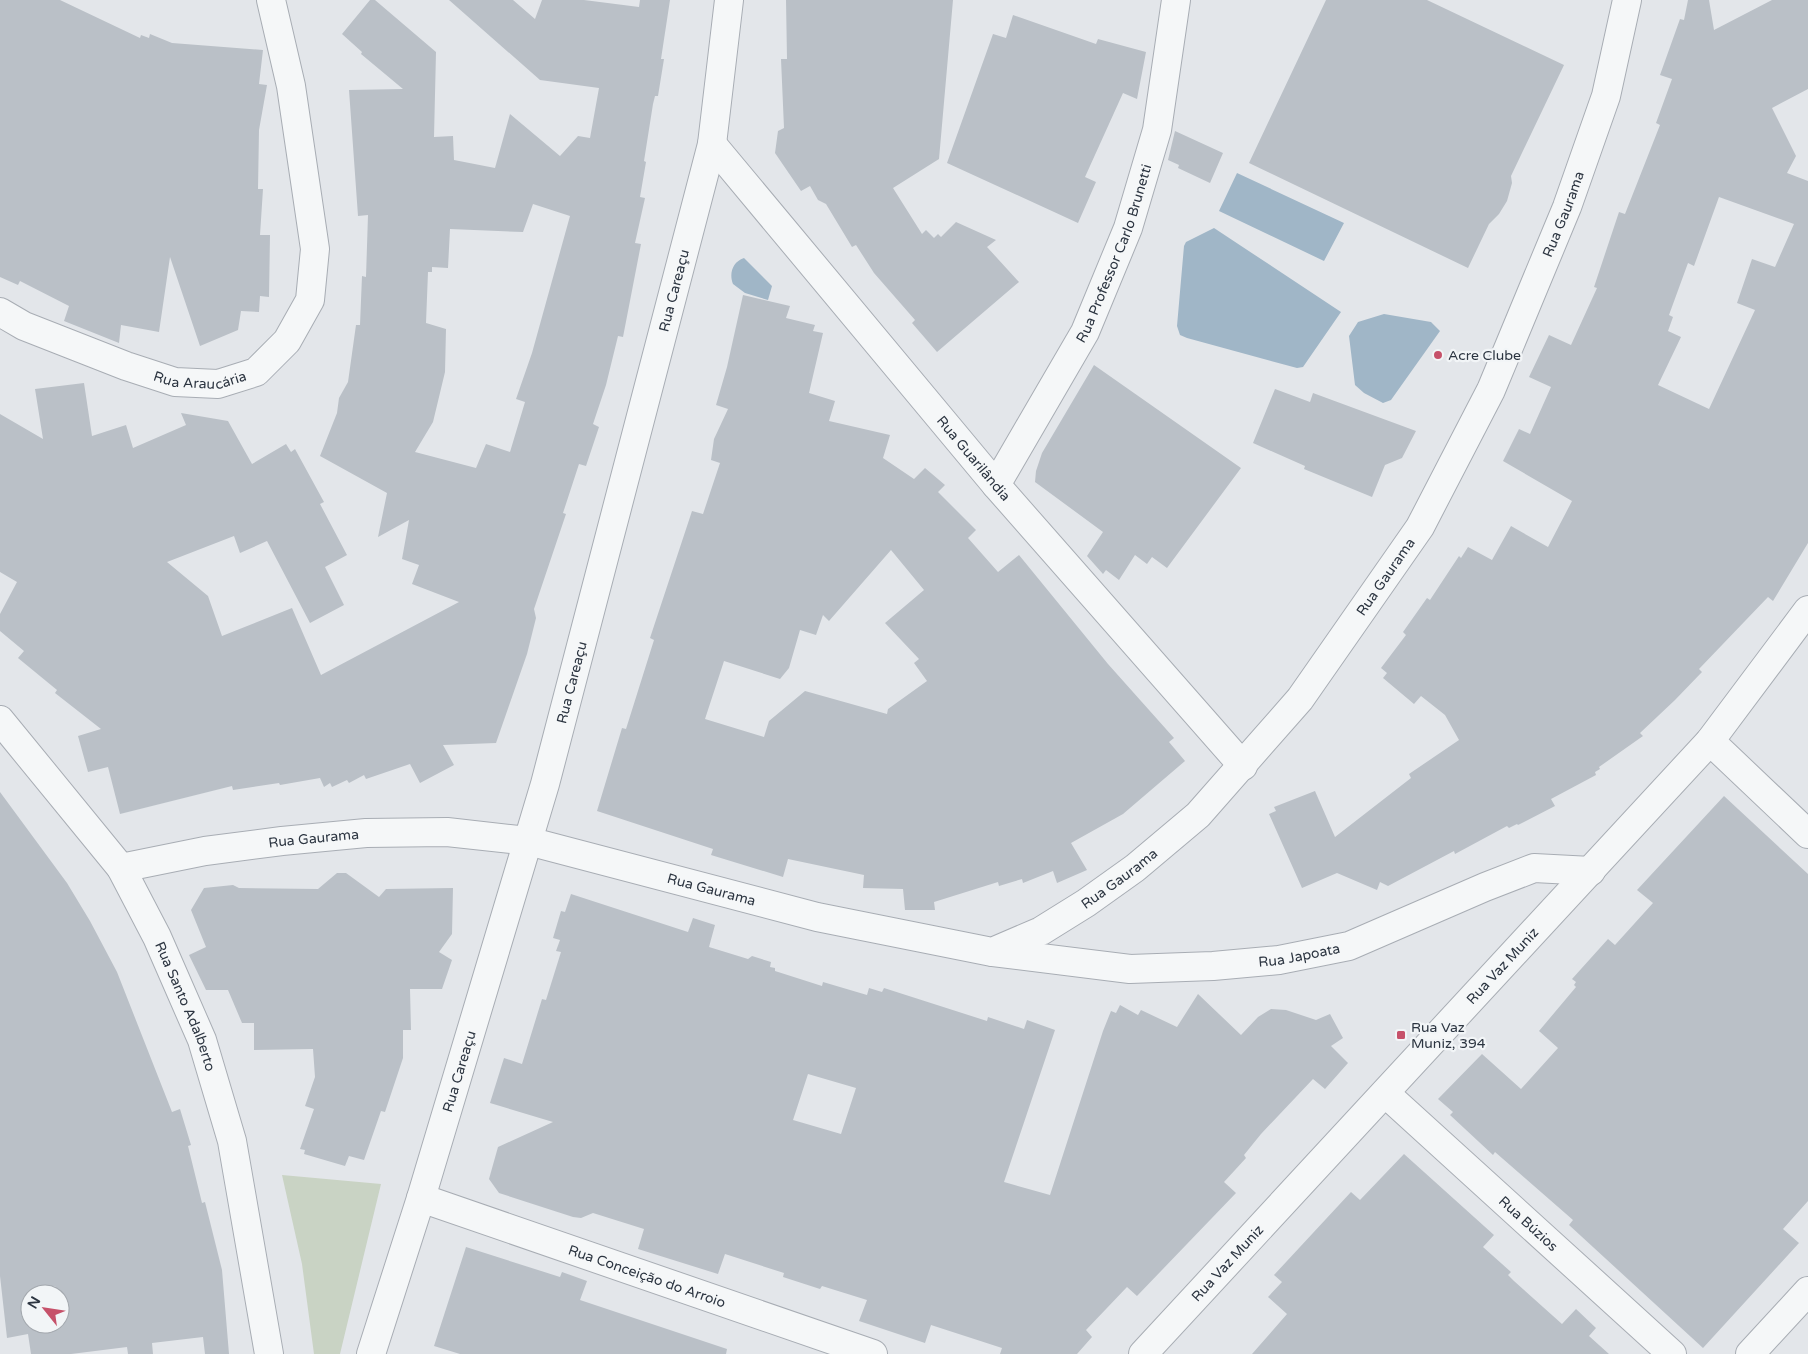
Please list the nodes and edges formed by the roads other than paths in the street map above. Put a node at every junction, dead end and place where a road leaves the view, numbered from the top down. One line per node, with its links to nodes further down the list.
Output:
1 (271, 0): 6 (street, Rua Araucária)
2 (729, 0): 5 (street, Rua Careaçu)
3 (1176, 0): 7 (street, Rua Professor Carlo Brunetti)
4 (1628, 0): 11 (street, Rua Gaurama)
5 (712, 144): 7 (street, Rua Guarilândia); 13 (street, Rua Careaçu)
6 (0, 312)
7 (996, 485): 11 (street, Rua Guarilândia)
8 (1808, 610): 10 (street, Rua Vaz Muniz)
9 (0, 720): 14 (street, Rua Santo Adalberto)
10 (1710, 742): 12 (street); 15 (street, Rua Vaz Muniz)
11 (1243, 766): 16 (street, Rua Gaurama)
12 (1808, 834)
13 (528, 841): 14 (street, Rua Gaurama); 16 (street, Rua Gaurama); 18 (street, Rua Careaçu)
14 (121, 868): 20 (street, Rua Santo Adalberto)
15 (1591, 871): 16 (street, Rua Japoata); 17 (street, Rua Vaz Muniz)
16 (992, 952)
17 (1385, 1093): 21 (street, Rua Vaz Muniz); 24 (street, Rua Búzios)
18 (421, 1198): 22 (street, Rua Careaçu); 23 (street, Rua Conceição do Arroio)
19 (1808, 1291): 25 (street)
20 (270, 1349)
21 (1152, 1350)
22 (371, 1354)
23 (872, 1354)
24 (1672, 1354)
25 (1750, 1354)

